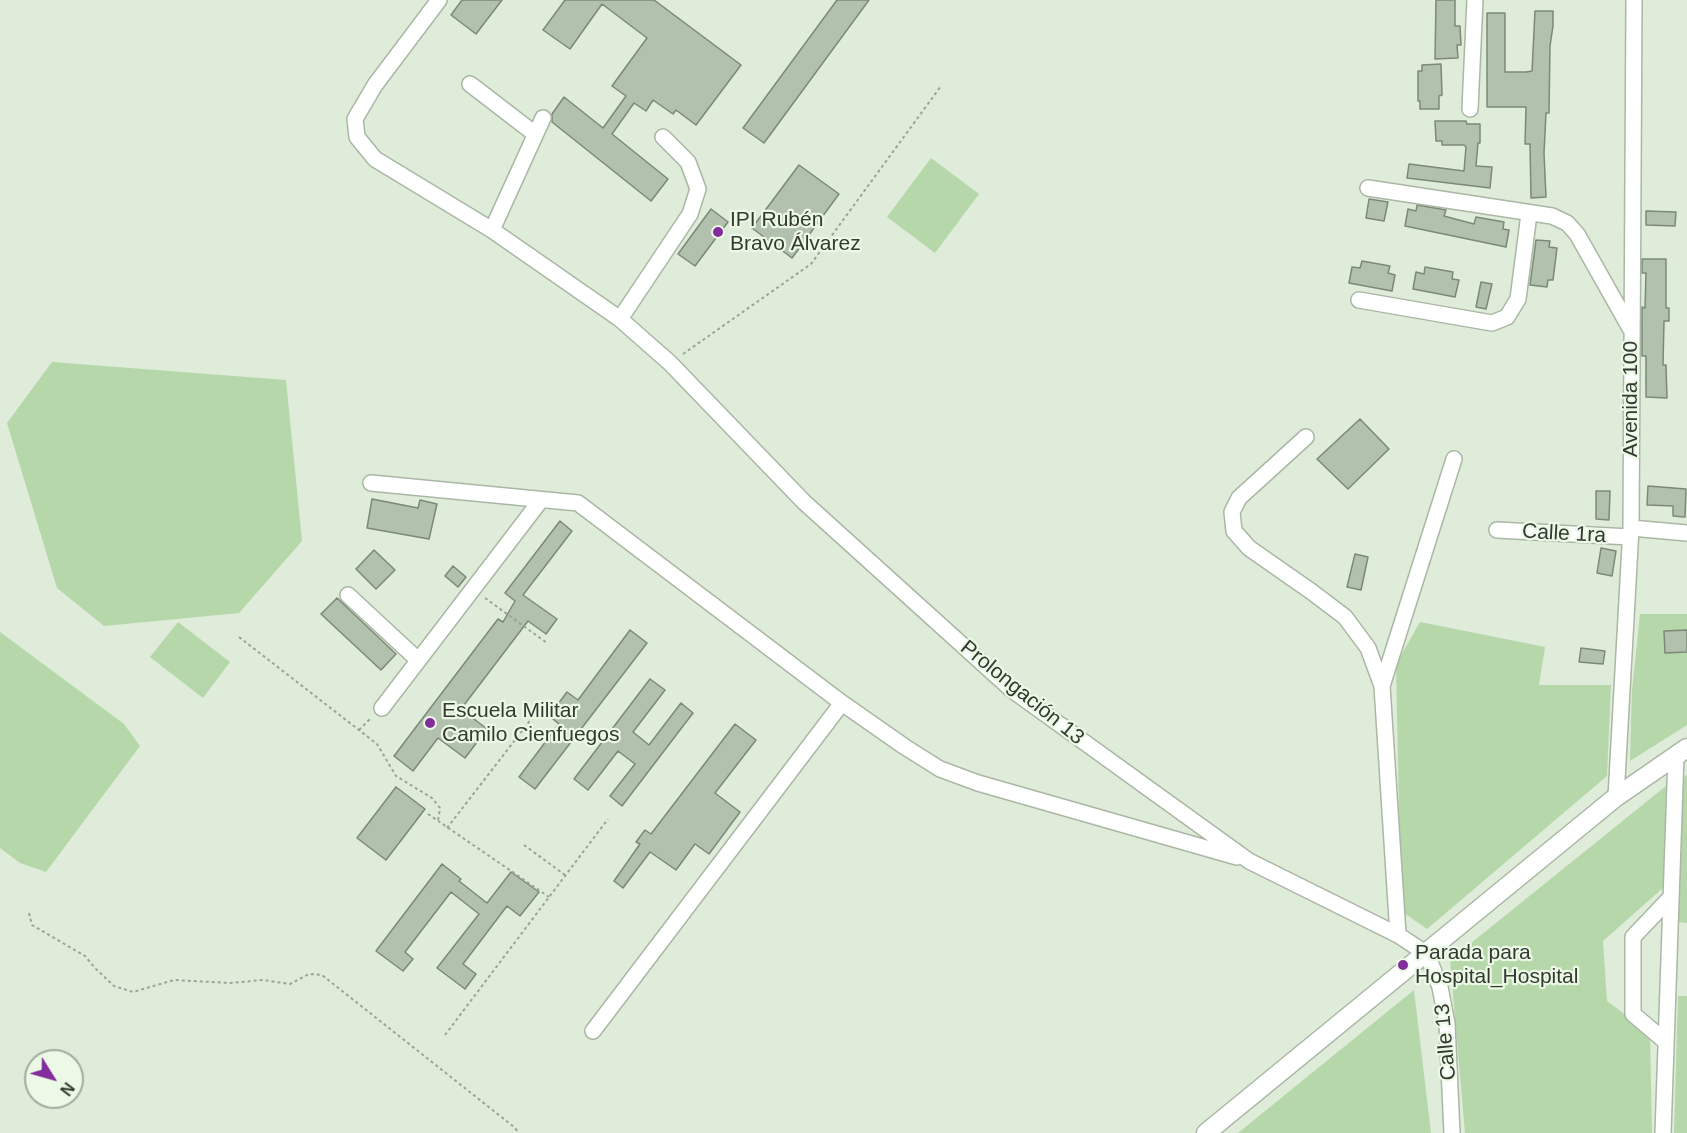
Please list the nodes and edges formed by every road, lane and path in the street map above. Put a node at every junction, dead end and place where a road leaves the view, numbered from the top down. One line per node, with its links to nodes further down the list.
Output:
1 (439, 0): 12 (street, Prolongación 13)
2 (1475, 0): 6 (street)
3 (1634, 0): 15 (street, Avenida 100)
4 (470, 84): 8 (street)
5 (941, 86): 16 (path)
6 (1470, 108)
7 (543, 118): 8 (street)
8 (535, 134): 12 (street)
9 (663, 137): 14 (street)
10 (1368, 188): 11 (street)
11 (1529, 214): 13 (street); 15 (street)
12 (492, 230): 14 (street, Prolongación 13)
13 (1359, 300)
14 (621, 320): 16 (street, Prolongación 13)
15 (1632, 331): 22 (street, Avenida 100)
16 (670, 363): 41 (street, Prolongación 13)
17 (1306, 437): 29 (street)
18 (1454, 459): 29 (street)
19 (371, 483): 20 (street)
20 (541, 500): 24 (street); 31 (street)
21 (1497, 530): 22 (street, Calle 1ra)
22 (1630, 533): 23 (street, Calle 1ra); 35 (street, Avenida 100)
23 (1687, 533)
24 (473, 589): 27 (path); 28 (street)
25 (348, 595): 28 (street)
26 (239, 637): 33 (path)
27 (547, 643)
28 (418, 660): 32 (street)
29 (1382, 686): 46 (street)
30 (546, 700): 39 (path)
31 (842, 703): 41 (street); 48 (street)
32 (382, 708): 33 (path)
33 (359, 730): 38 (path)
34 (1681, 752): 35 (main road); 44 (street)
35 (1616, 797): 47 (main road)
36 (428, 814): 38 (path)
37 (608, 819): 42 (path)
38 (438, 821): 39 (path)
39 (447, 828): 43 (path)
40 (524, 845): 42 (path)
41 (1249, 861): 46 (street, Prolongación 13)
42 (565, 875): 43 (path)
43 (549, 897): 49 (path)
44 (1671, 897): 50 (street); 50 (street)
45 (29, 913): 51 (path)
46 (1398, 935): 47 (street, Prolongación 13)
47 (1427, 954): 52 (main road); 53 (street, Calle 13)
48 (593, 1031)
49 (445, 1035)
50 (1666, 1042): 54 (street)
51 (519, 1133)
52 (1206, 1133)
53 (1452, 1133)
54 (1663, 1133)

